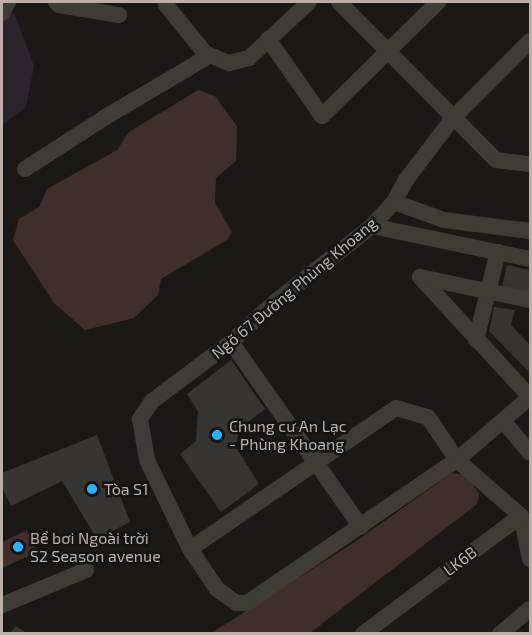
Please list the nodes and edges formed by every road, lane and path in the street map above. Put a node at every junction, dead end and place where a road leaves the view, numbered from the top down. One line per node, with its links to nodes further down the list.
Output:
1 (8, 2): 7 (street)
2 (56, 2): 8 (street)
3 (166, 2): 12 (street)
4 (309, 2): 9 (street)
5 (339, 2): 11 (street)
6 (438, 2): 11 (street)
7 (2, 13)
8 (119, 15)
9 (268, 39): 11 (street); 12 (street)
10 (531, 40): 13 (street, Ngõ 67 Đường Phùng Khoang)
11 (387, 50): 13 (street)
12 (209, 56): 15 (street)
13 (453, 118): 14 (street); 16 (street, Ngõ 67 Đường Phùng Khoang)
14 (531, 164)
15 (26, 169)
16 (394, 202): 17 (street, Ngõ 67 Đường Phùng Khoang); 18 (street)
17 (372, 226): 19 (street); 24 (street, Ngõ 67 Đường Phùng Khoang)
18 (531, 231)
19 (498, 252): 20 (street); 21 (street)
20 (531, 259)
21 (488, 290): 22 (street); 23 (street); 23 (street)
22 (531, 300)
23 (476, 340): 25 (street)
24 (231, 342): 29 (street); 32 (street, Ngõ 67 Đường Phùng Khoang)
25 (530, 397): 26 (street)
26 (504, 422): 27 (street); 28 (street)
27 (531, 453)
28 (457, 460): 29 (street); 30 (street); 31 (street)
29 (317, 461): 31 (street); 32 (street)
30 (521, 516): 33 (street); 37 (street, LK6B)
31 (362, 527): 32 (street, Ngõ 67 Đường Phùng Khoang)
32 (190, 549)
33 (531, 559)
34 (86, 570): 35 (street)
35 (2, 605)
36 (531, 609): 38 (street)
37 (363, 633)
38 (500, 633)

